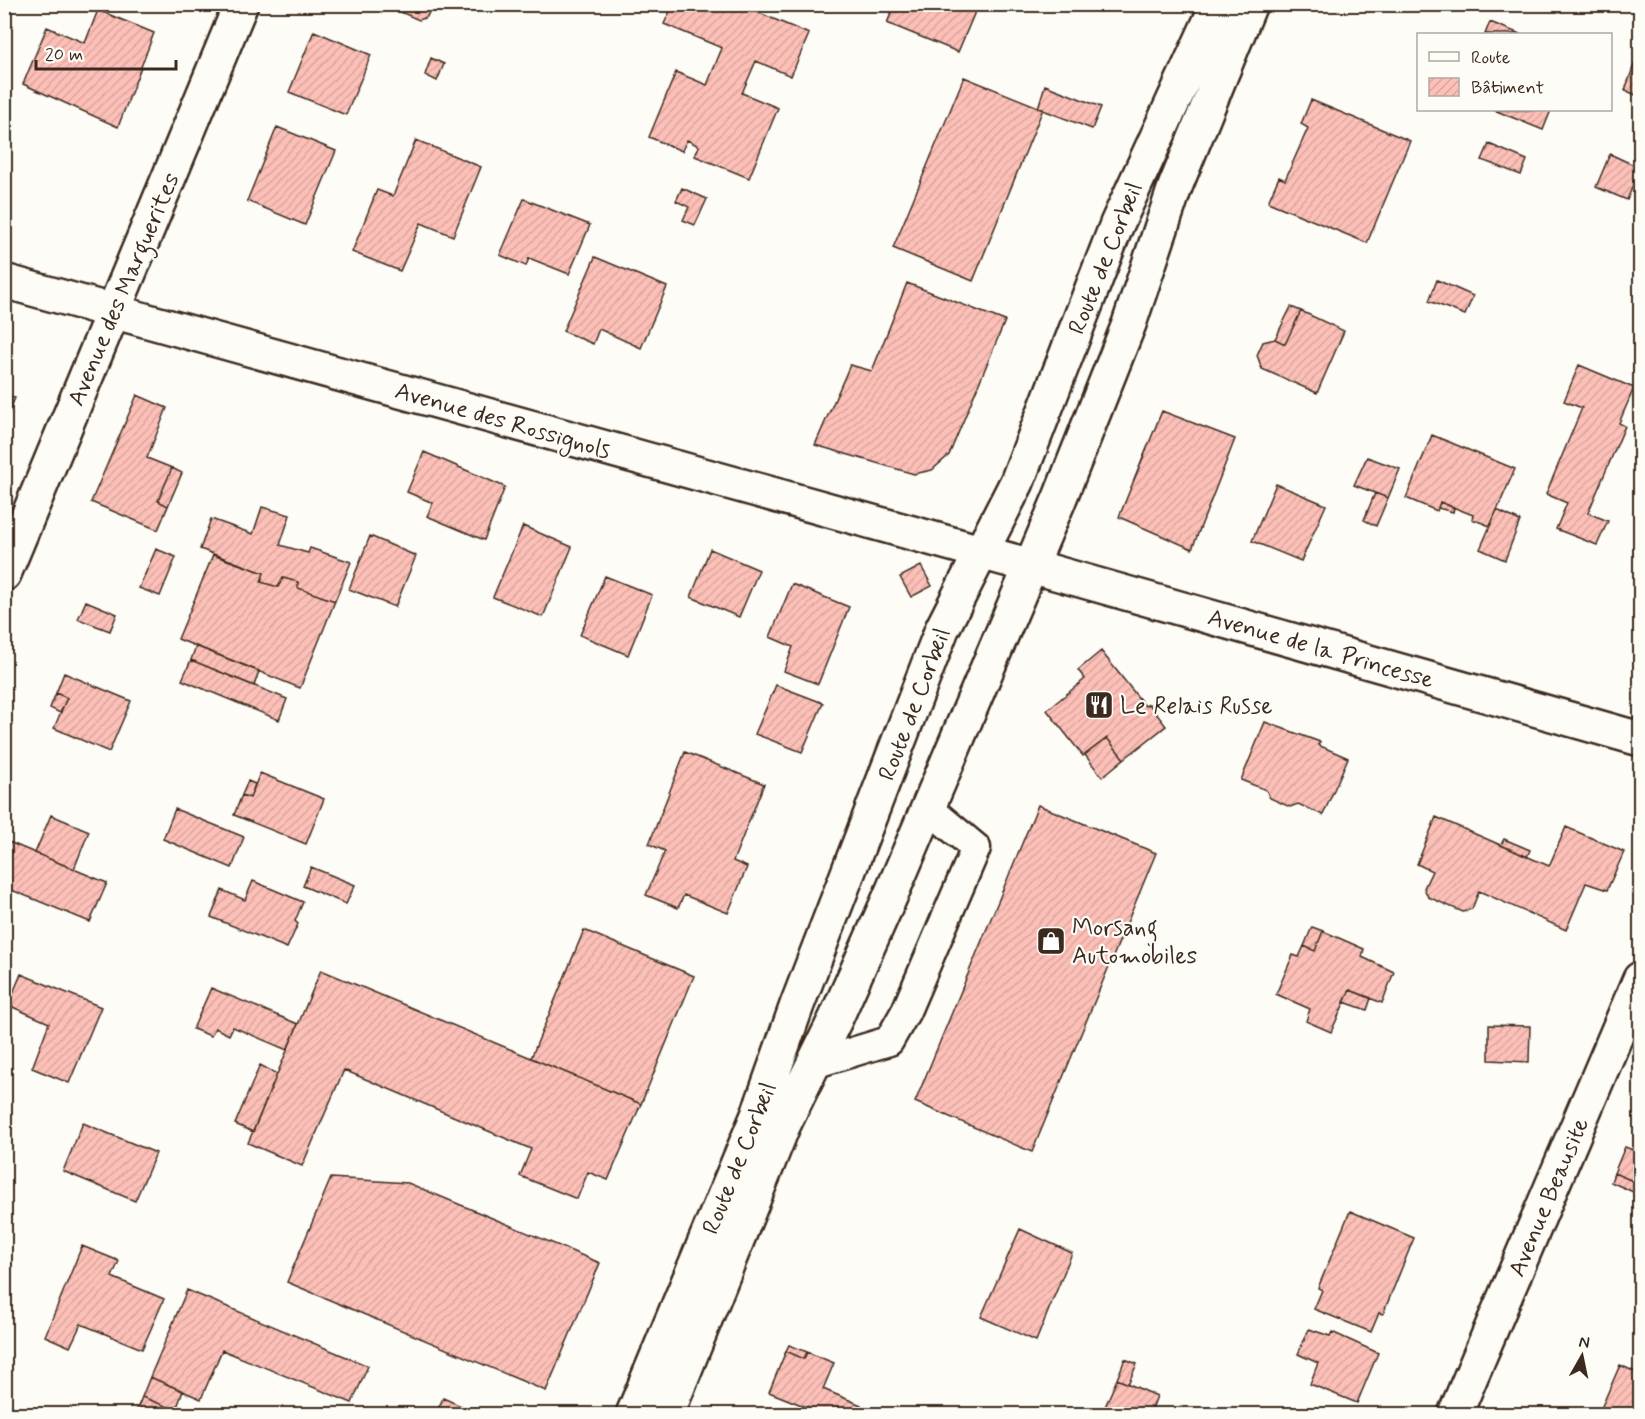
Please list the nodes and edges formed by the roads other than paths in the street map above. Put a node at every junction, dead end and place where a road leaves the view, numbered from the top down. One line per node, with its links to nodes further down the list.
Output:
1 (241, 4): 5 (main road, Avenue des Marguerites)
2 (1218, 4): 6 (main road, Route de Corbeil)
3 (1250, 4): 6 (main road, Route de Corbeil)
4 (4, 281): 5 (main road, Avenue des Rossignols)
5 (114, 311): 6 (main road, Avenue des Rossignols); 7 (main road, Avenue des Marguerites)
6 (1005, 559): 8 (main road, Avenue de la Princesse); 9 (main road, Route de Corbeil); 12 (main road, Route de Corbeil)
7 (4, 574)
8 (1641, 739)
9 (928, 808): 11 (main road, Route de Corbeil); 11 (lane)
10 (1641, 978): 14 (main road, Avenue Beausite)
11 (813, 1065): 13 (main road, Route de Corbeil)
12 (633, 1414)
13 (668, 1414)
14 (1455, 1414)

